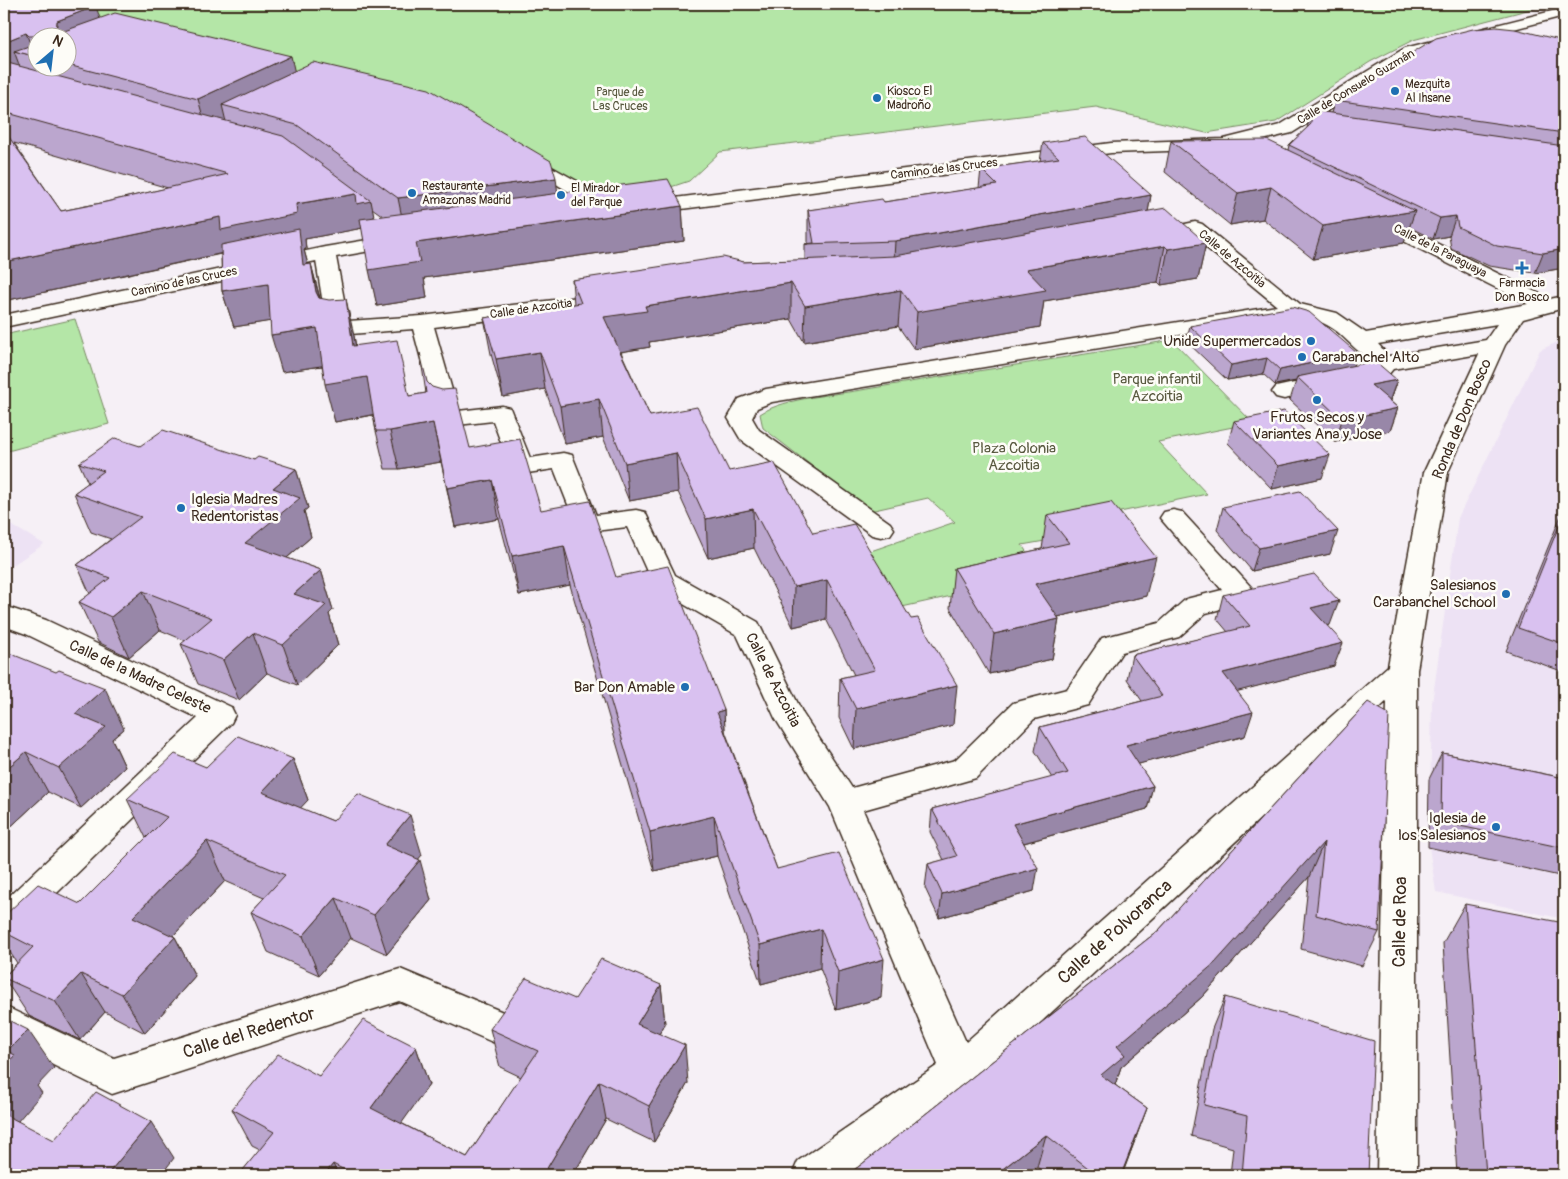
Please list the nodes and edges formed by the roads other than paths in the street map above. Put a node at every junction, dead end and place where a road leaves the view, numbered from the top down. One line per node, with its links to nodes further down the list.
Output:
1 (1564, 12): 2 (street, Calle de Consuelo Guzmán)
2 (1484, 32): 3 (street, Calle de Consuelo Guzmán); 4 (street, Calle de Consuelo Guzmán)
3 (1518, 41)
4 (1293, 125): 5 (street); 6 (street, Camino de las Cruces); 8 (street)
5 (1328, 126)
6 (1224, 144): 7 (street, Camino de las Cruces); 9 (street)
7 (512, 149)
8 (1282, 150)
9 (1253, 158)
10 (1358, 211): 17 (street, Calle de la Paraguaya)
11 (381, 226): 14 (street)
12 (423, 237): 14 (street, Camino de las Cruces)
13 (1137, 239): 18 (street, Calle de Azcoitia)
14 (400, 240): 15 (street, Camino de las Cruces)
15 (325, 252): 20 (street, Camino de las Cruces); 21 (street, Calle de Azcoitia)
16 (634, 296): 21 (street, Calle de Azcoitia)
17 (1555, 303): 19 (street)
18 (1294, 310): 22 (street); 27 (street)
19 (1515, 314): 22 (street); 23 (street, Ronda de Don Bosco)
20 (4, 321)
21 (422, 322): 30 (street, Calle de Azcoitia)
22 (1362, 340): 24 (street)
23 (1494, 345): 24 (street); 29 (street, Ronda de Don Bosco)
24 (1386, 363): 25 (street)
25 (1284, 392)
26 (1174, 518): 30 (street)
27 (881, 529)
28 (4, 616): 31 (street, Calle de la Madre Celeste)
29 (1402, 670): 34 (street, Calle de Polvoranca); 36 (street, Calle de Roa)
30 (844, 803): 34 (street, Calle de Azcoitia)
31 (4, 923)
32 (4, 1024): 33 (street, Calle del Redentor)
33 (497, 1026)
34 (960, 1072): 35 (street, Calle de Polvoranca)
35 (812, 1175)
36 (1397, 1175)

